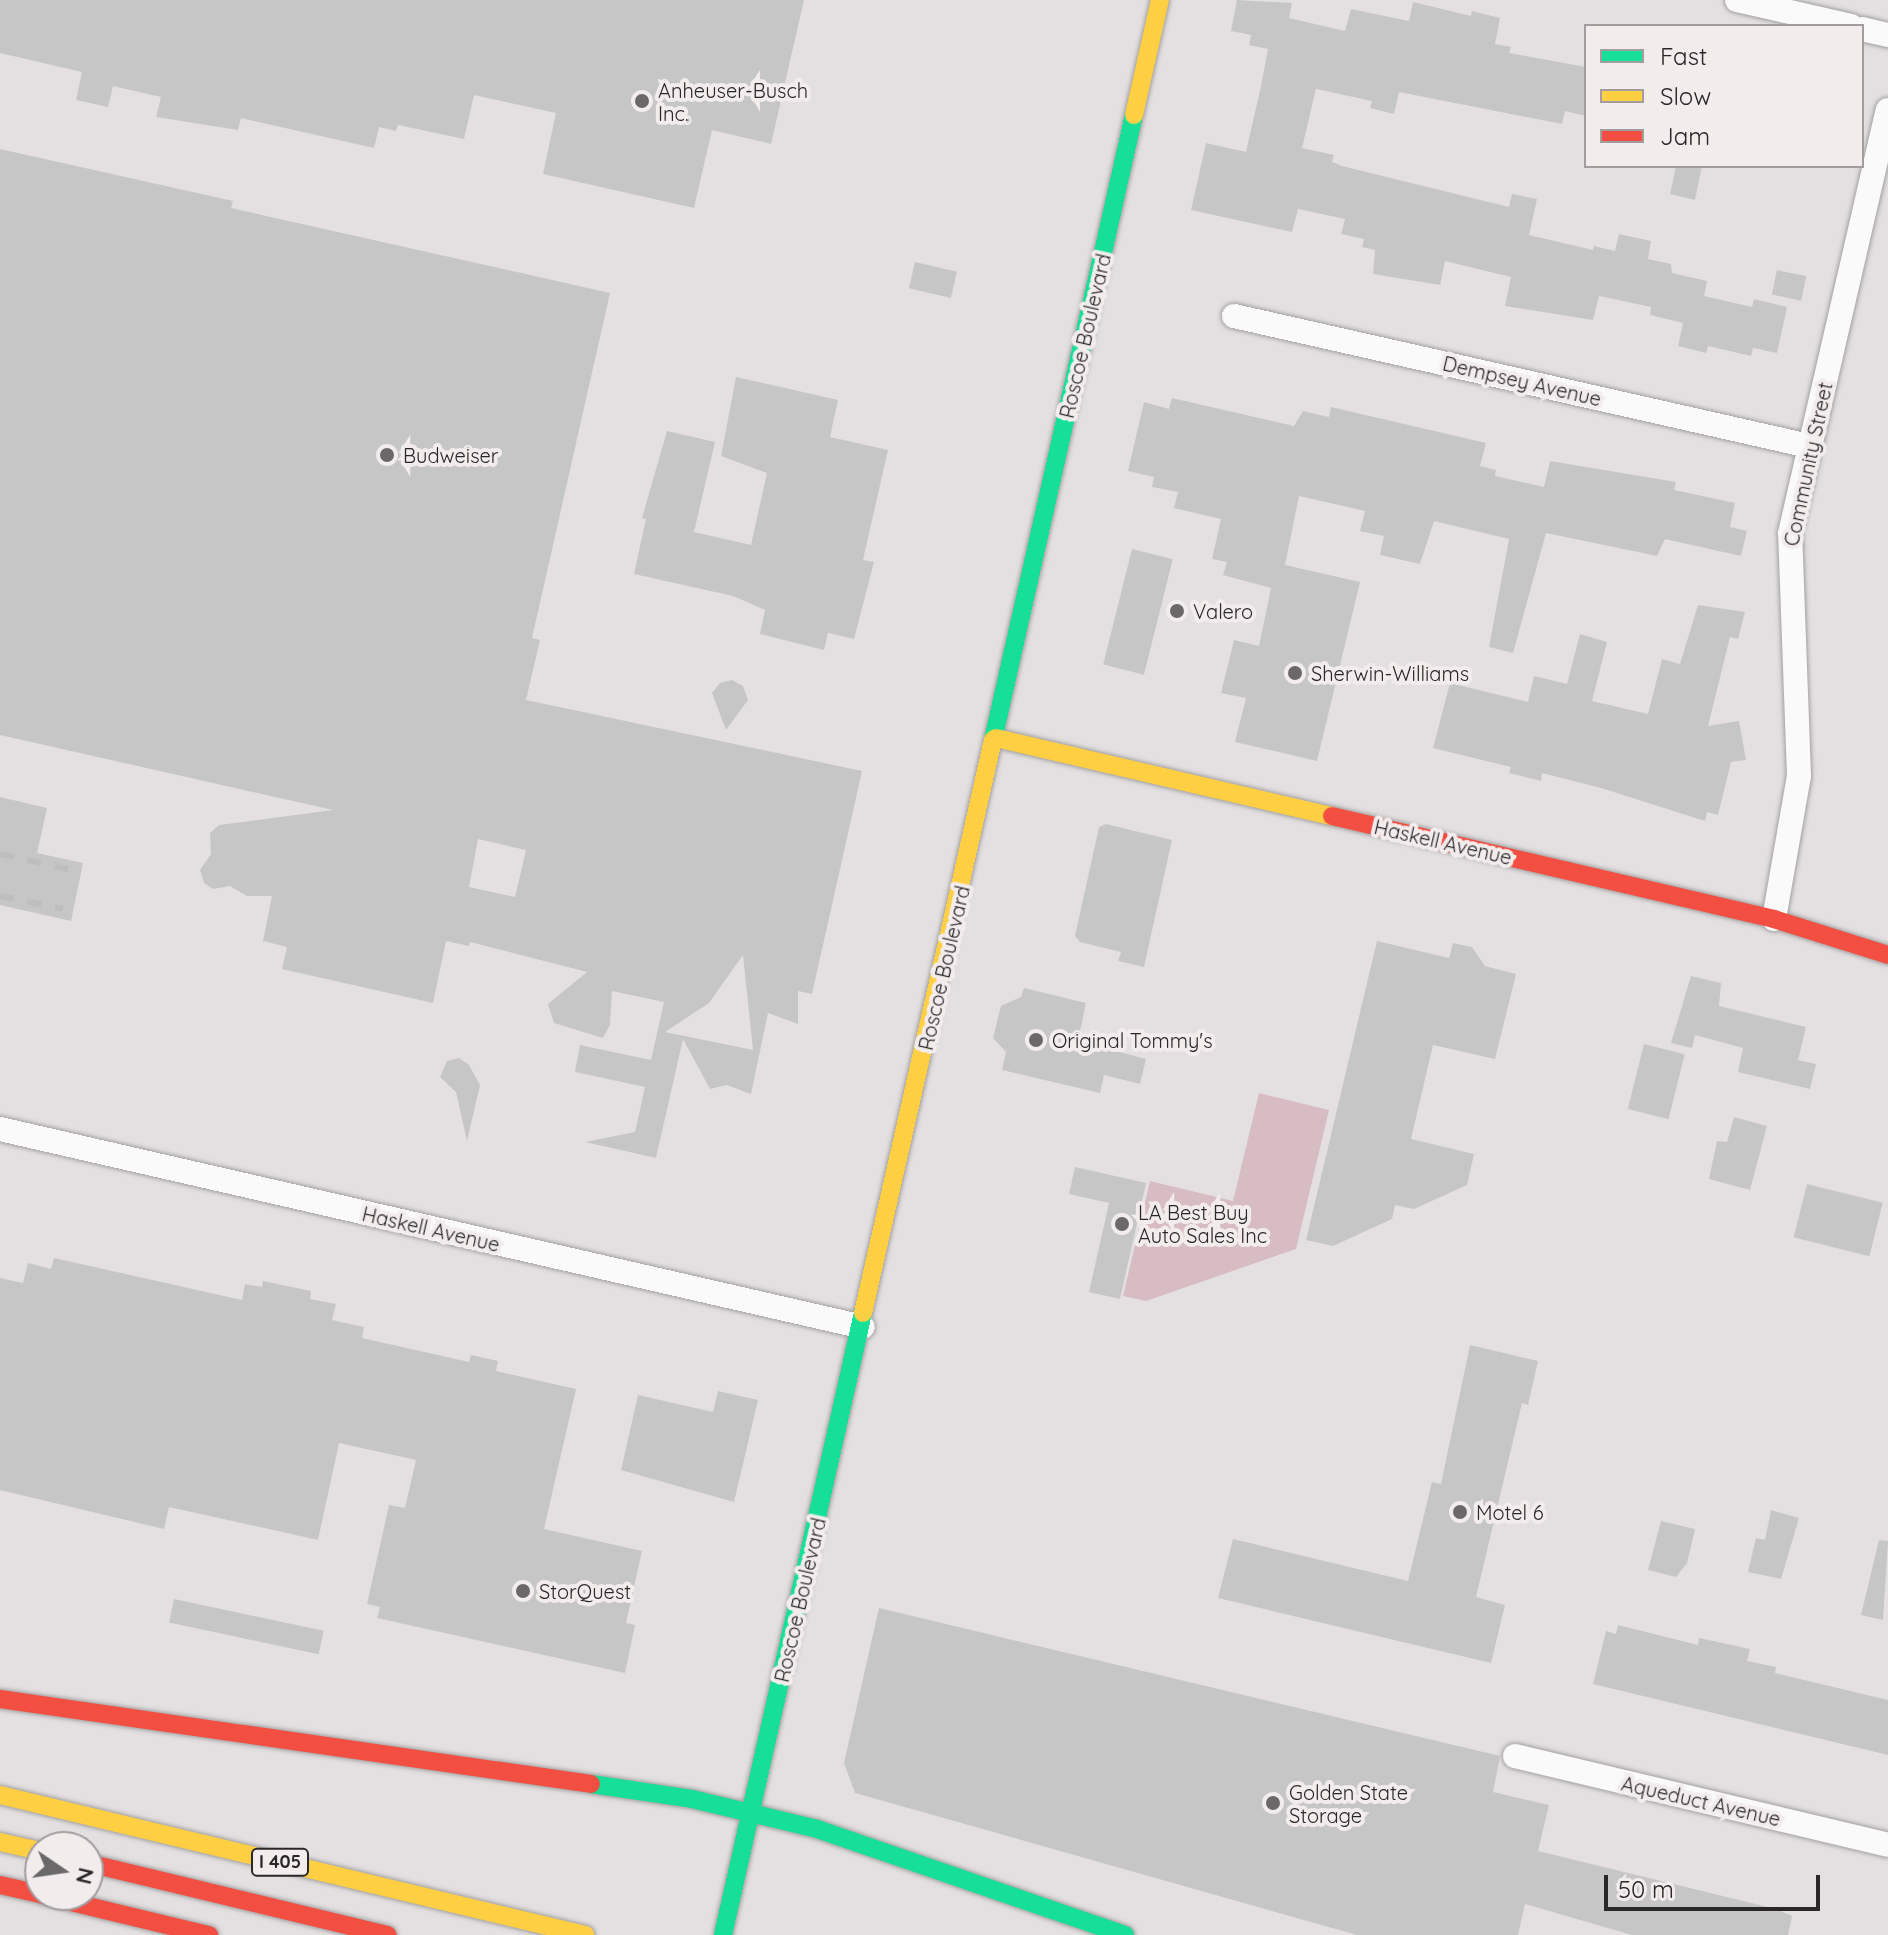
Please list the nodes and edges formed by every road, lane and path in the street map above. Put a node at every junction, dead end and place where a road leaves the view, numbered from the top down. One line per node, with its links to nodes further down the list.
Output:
1 (1160, 0): 9 (main road, Roscoe Boulevard)
2 (1737, 0): 3 (street)
3 (1842, 24)
4 (1864, 29): 5 (street)
5 (1888, 35)
6 (1888, 110): 8 (street, Community Street)
7 (1234, 316): 8 (street, Dempsey Avenue)
8 (1809, 446): 10 (street, Community Street)
9 (996, 738): 10 (main road, Haskell Avenue); 13 (main road, Roscoe Boulevard)
10 (1774, 919): 11 (main road, Haskell Avenue)
11 (1888, 955)
12 (0, 1129): 13 (street, Haskell Avenue)
13 (863, 1327): 17 (main road, Roscoe Boulevard)
14 (0, 1699): 17 (main road)
15 (1515, 1756): 21 (street, Aqueduct Avenue)
16 (0, 1795): 31 (main road, I 405)
17 (751, 1813): 32 (main road, Roscoe Boulevard); 33 (main road)
18 (0, 1826): 19 (main road)
19 (24, 1832)
20 (0, 1842): 22 (main road)
21 (1888, 1845)
22 (24, 1847)
23 (104, 1851): 28 (main road)
24 (104, 1867): 30 (main road)
25 (0, 1885): 26 (main road)
26 (24, 1891)
27 (104, 1910): 29 (main road)
28 (409, 1924)
29 (209, 1935)
30 (387, 1935)
31 (585, 1935)
32 (723, 1935)
33 (1125, 1935)

